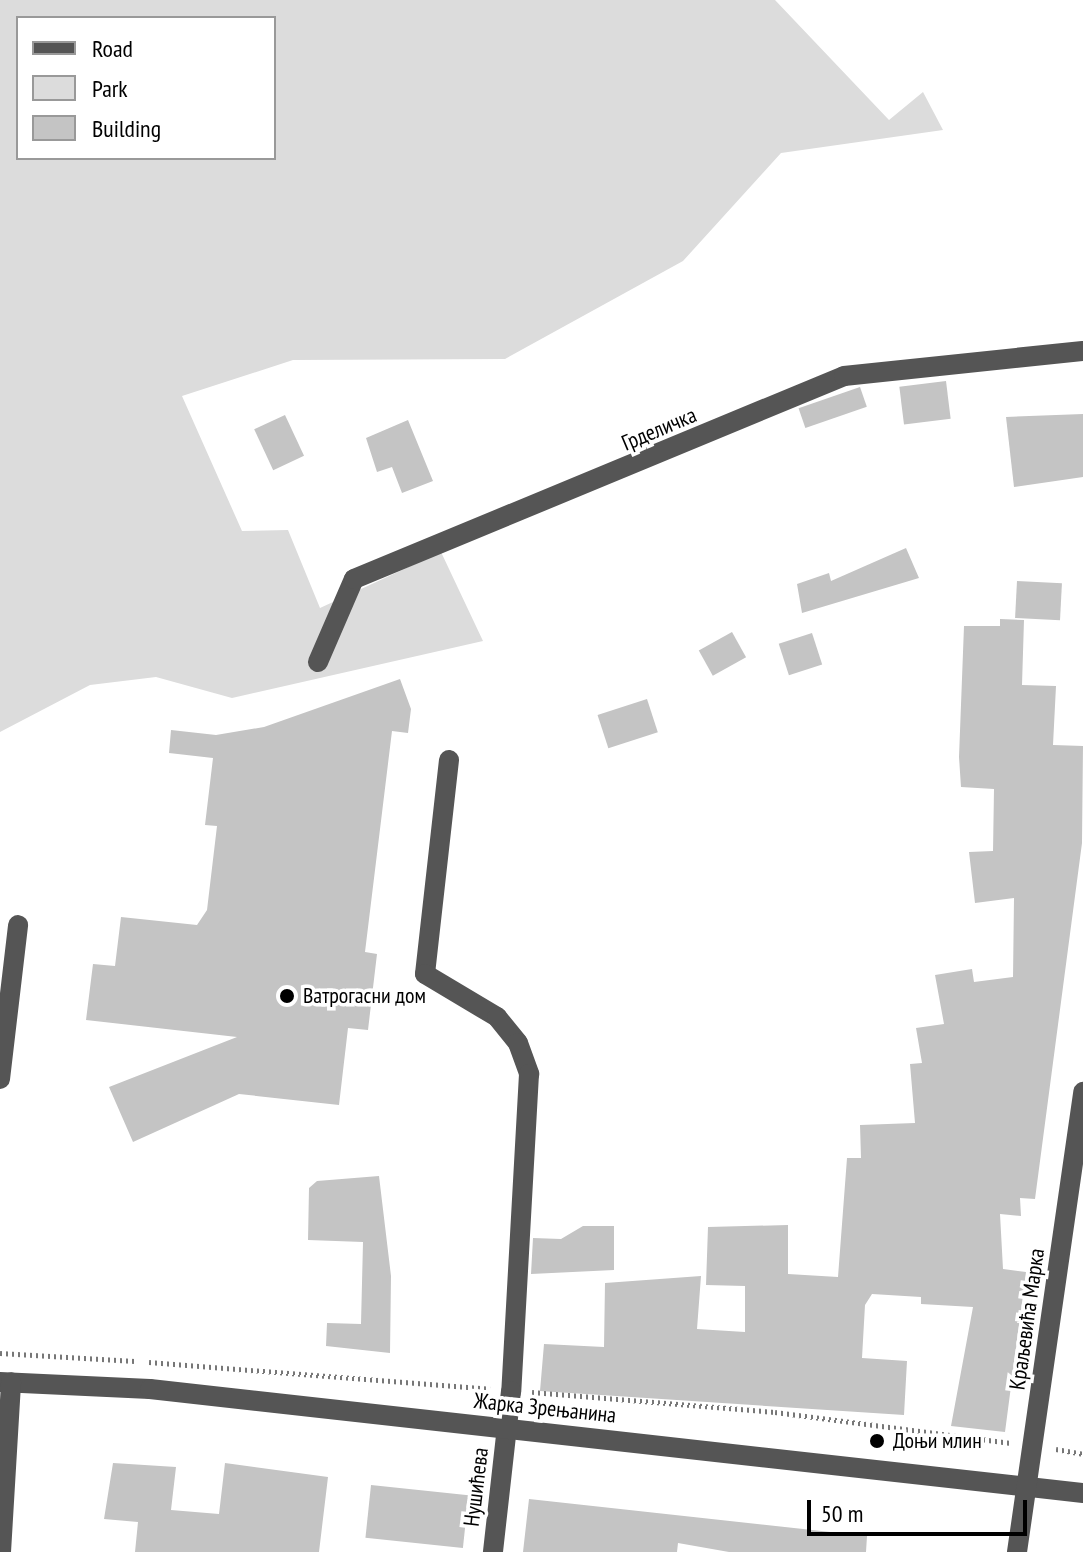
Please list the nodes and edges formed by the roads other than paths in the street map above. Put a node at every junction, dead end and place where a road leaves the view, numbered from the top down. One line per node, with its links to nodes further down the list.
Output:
1 (1083, 351): 2 (street, Грделичка)
2 (318, 662)
3 (449, 760): 8 (street, Нушићева)
4 (18, 925): 5 (street)
5 (0, 1079)
6 (1083, 1092): 9 (street, Краљевића Марка)
7 (5, 1382): 8 (street, Жарка Зрењанина); 11 (street)
8 (507, 1428): 9 (street, Жарка Зрењанина); 12 (street, Нушићева)
9 (1026, 1485): 10 (street, Жарка Зрењанина); 13 (street, Краљевића Марка)
10 (1083, 1493)
11 (1, 1552)
12 (493, 1552)
13 (1017, 1552)

